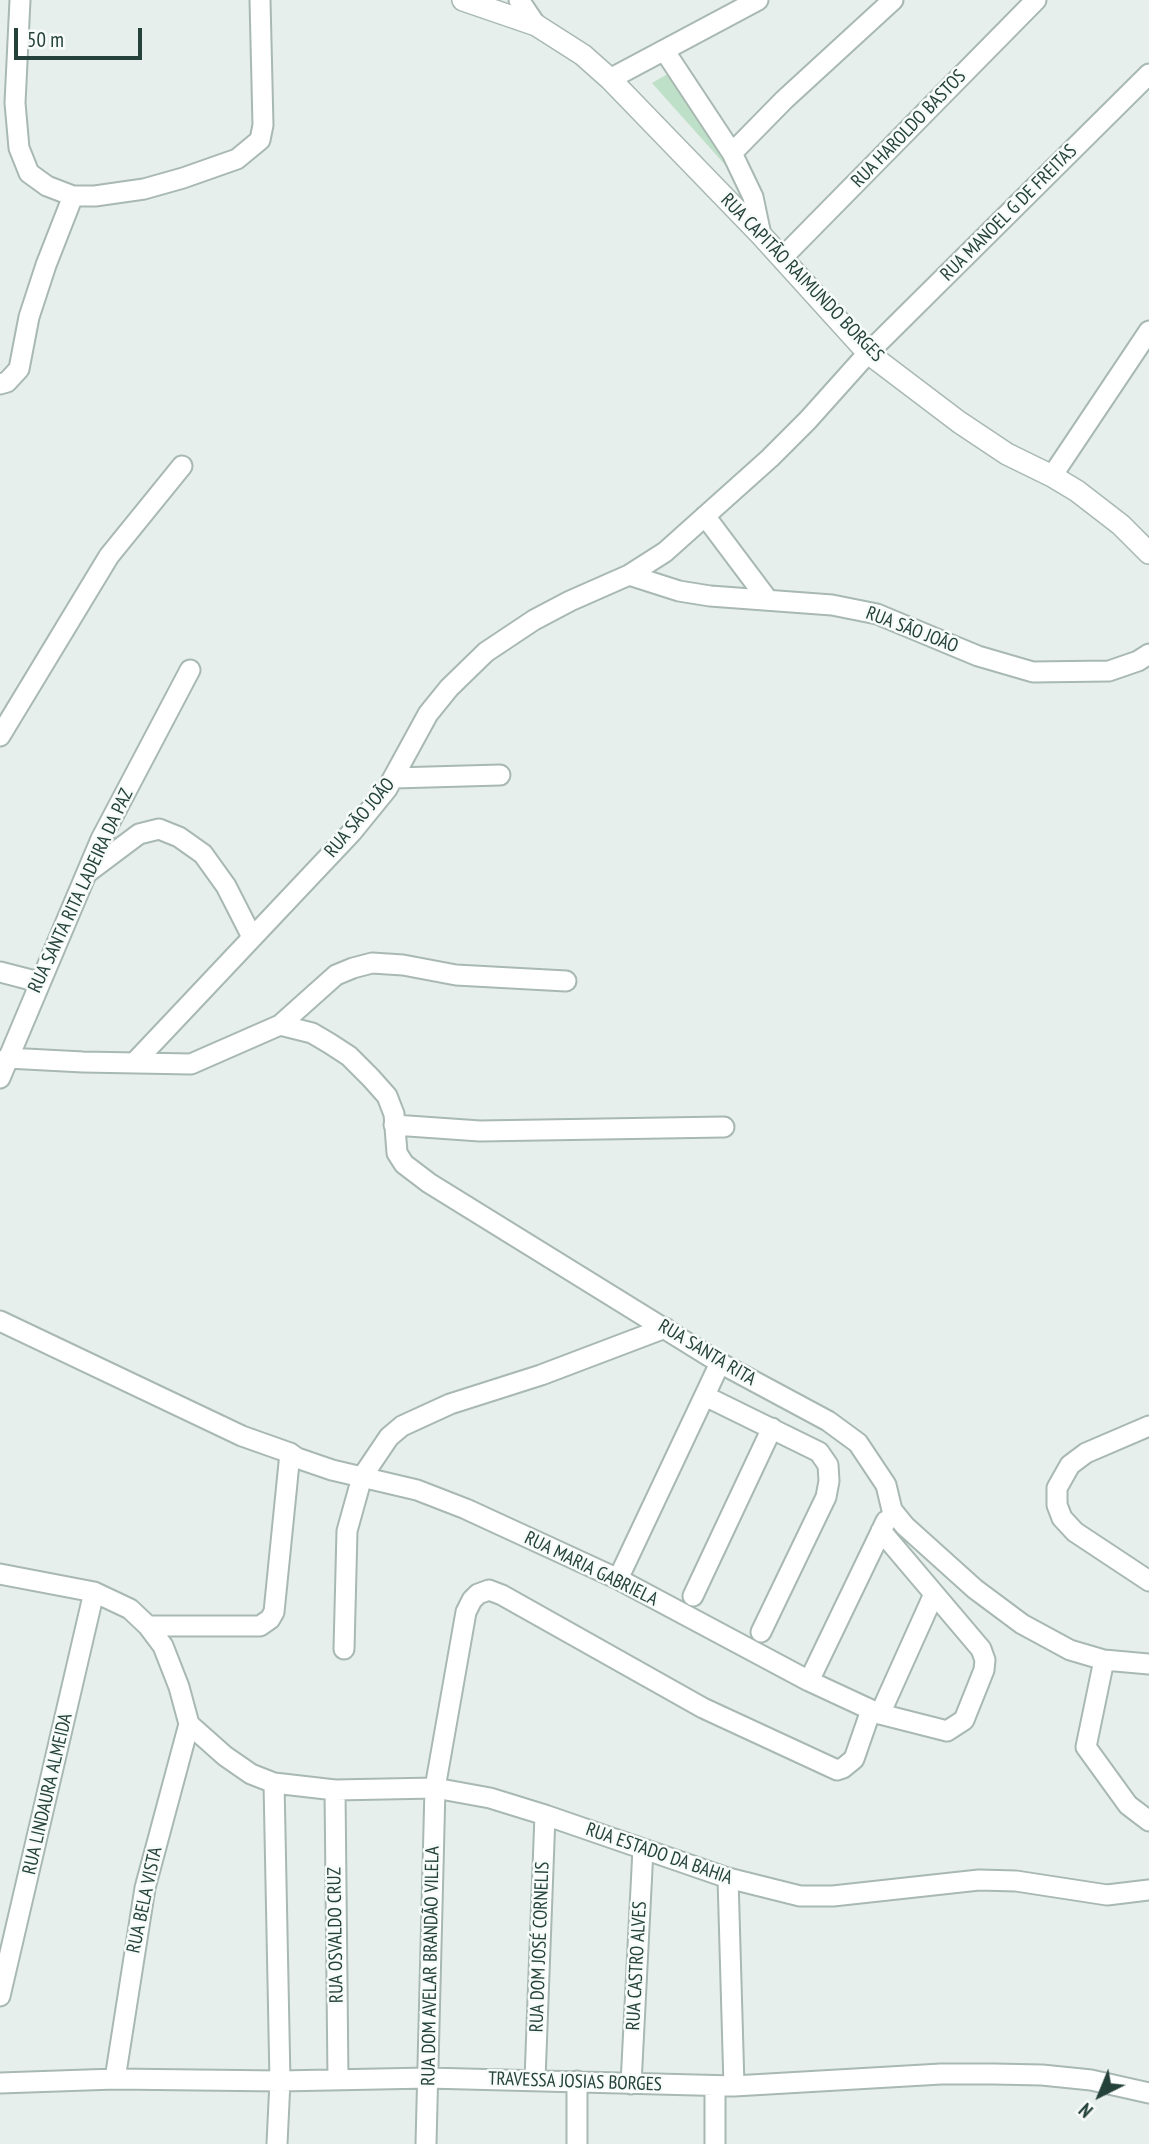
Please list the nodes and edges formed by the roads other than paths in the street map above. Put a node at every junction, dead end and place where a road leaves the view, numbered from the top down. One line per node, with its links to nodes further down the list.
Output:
1 (20, 0): 13 (street)
2 (260, 0): 13 (street)
3 (463, 0): 8 (street, RUA CAPITÃO RAIMUNDO BORGES)
4 (519, 0): 8 (street)
5 (758, 0): 9 (street)
6 (893, 0): 12 (street)
7 (1035, 0): 15 (street, RUA HAROLDO BASTOS)
8 (536, 25): 11 (street, RUA CAPITÃO RAIMUNDO BORGES)
9 (664, 50): 11 (street); 12 (street)
10 (1149, 74): 17 (street, RUA MANOEL G DE FREITAS)
11 (610, 79): 14 (street, RUA CAPITÃO RAIMUNDO BORGES)
12 (732, 153): 14 (street)
13 (73, 196): 18 (street)
14 (761, 235): 15 (street, RUA CAPITÃO RAIMUNDO BORGES)
15 (782, 258): 17 (street, RUA CAPITÃO RAIMUNDO BORGES)
16 (1149, 331): 20 (street)
17 (868, 352): 20 (street, RUA CAPITÃO RAIMUNDO BORGES); 21 (street, RUA SÃO JOÃO)
18 (0, 384)
19 (182, 466): 27 (street)
20 (1052, 476): 22 (street, RUA CAPITÃO RAIMUNDO BORGES)
21 (705, 516): 23 (street, RUA SÃO JOÃO); 24 (street)
22 (1149, 553)
23 (629, 575): 24 (street, RUA SÃO JOÃO); 29 (street, RUA SÃO JOÃO)
24 (768, 600): 25 (street, RUA SÃO JOÃO)
25 (1149, 654)
26 (190, 670): 30 (street, RUA SANTA RITA LADEIRA DA PAZ)
27 (0, 736)
28 (500, 775): 29 (street)
29 (394, 778): 31 (street, RUA SÃO JOÃO)
30 (85, 874): 31 (street); 34 (street, RUA SANTA RITA LADEIRA DA PAZ)
31 (252, 937): 37 (street, RUA SÃO JOÃO)
32 (0, 972): 34 (street)
33 (566, 981): 35 (street)
34 (39, 982): 36 (street, RUA SANTA RITA LADEIRA DA PAZ)
35 (280, 1025): 37 (street); 39 (street, RUA SANTA RITA)
36 (7, 1058): 37 (street); 38 (street, RUA SANTA RITA LADEIRA DA PAZ)
37 (135, 1062)
38 (0, 1077)
39 (394, 1125): 40 (street); 42 (street, RUA SANTA RITA)
40 (724, 1127)
41 (0, 1321): 47 (street, RUA MARIA GABRIELA)
42 (665, 1328): 43 (street, RUA SANTA RITA); 48 (street)
43 (720, 1363): 44 (street); 49 (street, RUA SANTA RITA)
44 (705, 1396): 46 (street); 52 (street)
45 (1149, 1426): 53 (street)
46 (772, 1428): 56 (street); 58 (street)
47 (290, 1453): 48 (street, RUA MARIA GABRIELA); 57 (street)
48 (362, 1477): 52 (street, RUA MARIA GABRIELA); 59 (street)
49 (892, 1510): 50 (street); 60 (street, RUA SANTA RITA)
50 (881, 1531): 55 (street, RUA MARIA GABRIELA); 62 (street)
51 (0, 1574): 54 (street)
52 (618, 1580): 62 (street, RUA MARIA GABRIELA)
53 (1149, 1581)
54 (94, 1592): 57 (street); 73 (street, RUA LINDAURA ALMEIDA)
55 (933, 1594): 63 (street); 63 (street, RUA MARIA GABRIELA)
56 (693, 1596)
57 (148, 1626): 64 (street)
58 (761, 1632)
59 (344, 1649)
60 (1104, 1660): 61 (street, RUA SANTA RITA); 69 (street)
61 (1149, 1664)
62 (809, 1681): 63 (street, RUA MARIA GABRIELA)
63 (876, 1712): 66 (street, RUA DOM AVELAR BRANDÃO VILELA)
64 (189, 1724): 65 (street, RUA ESTADO DA BAHIA); 75 (street, RUA BELA VISTA)
65 (274, 1783): 67 (street, RUA ESTADO DA BAHIA); 78 (street)
66 (435, 1788): 67 (street, RUA ESTADO DA BAHIA); 68 (street, RUA ESTADO DA BAHIA); 74 (street, RUA DOM AVELAR BRANDÃO VILELA)
67 (335, 1790): 77 (street, RUA OSVALDO CRUZ)
68 (545, 1815): 70 (street, RUA ESTADO DA BAHIA); 76 (street, RUA DOM JOSÉ CORNELIS)
69 (1149, 1821)
70 (643, 1849): 71 (street, RUA ESTADO DA BAHIA); 81 (street, RUA CASTRO ALVES)
71 (729, 1878): 72 (street, RUA ESTADO DA BAHIA); 82 (street)
72 (1149, 1890)
73 (0, 1996)
74 (428, 2078): 76 (street, TRAVESSA JOSIAS BORGES); 77 (street, TRAVESSA JOSIAS BORGES); 85 (street, RUA DOM AVELAR BRANDÃO VILELA)
75 (115, 2079): 78 (street, TRAVESSA JOSIAS BORGES); 80 (street, TRAVESSA JOSIAS BORGES)
76 (535, 2079): 79 (street, TRAVESSA JOSIAS BORGES)
77 (338, 2080): 78 (street, TRAVESSA JOSIAS BORGES)
78 (280, 2081): 84 (street)
79 (577, 2081): 81 (street, TRAVESSA JOSIAS BORGES); 86 (street)
80 (0, 2083)
81 (631, 2084): 82 (street, TRAVESSA JOSIAS BORGES)
82 (724, 2086): 83 (street, TRAVESSA JOSIAS BORGES); 87 (street)
83 (1149, 2093)
84 (277, 2144)
85 (426, 2144)
86 (577, 2144)
87 (715, 2144)

